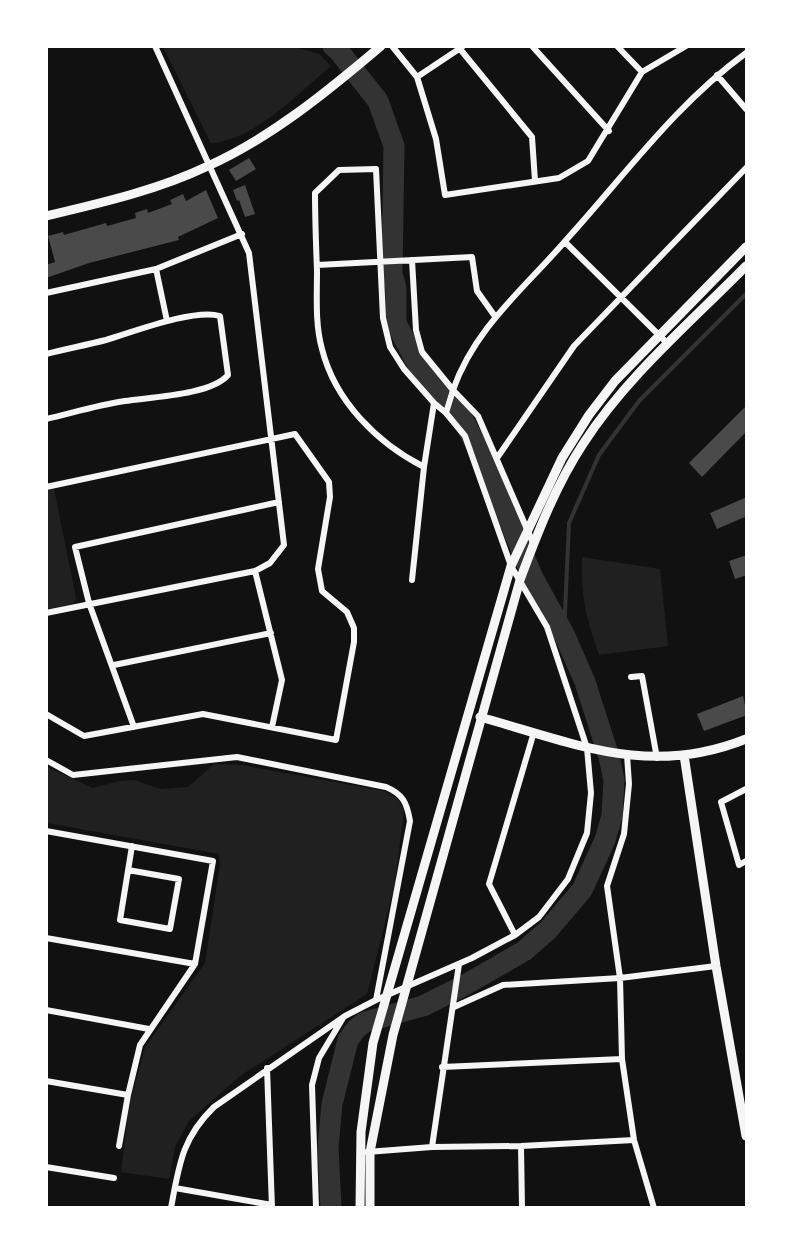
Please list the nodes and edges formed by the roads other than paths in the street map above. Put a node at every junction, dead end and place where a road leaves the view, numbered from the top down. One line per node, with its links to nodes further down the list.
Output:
1 (155, 46): 15 (street)
2 (392, 46): 12 (street)
3 (532, 46): 14 (street)
4 (618, 46): 8 (street)
5 (686, 46): 10 (street)
6 (380, 47): 15 (street)
7 (461, 48): 12 (street); 17 (street)
8 (625, 49): 10 (street)
9 (747, 53): 11 (street)
10 (642, 72): 14 (street)
11 (717, 75): 13 (street); 20 (street)
12 (417, 77): 17 (street)
13 (747, 109)
14 (609, 131): 17 (street)
15 (208, 166): 18 (street); 19 (street)
16 (747, 168): 28 (street)
17 (536, 181)
18 (46, 216)
19 (242, 234): 26 (street); 38 (street)
20 (566, 242): 28 (street); 29 (street)
21 (747, 247): 31 (street)
22 (412, 260): 23 (street); 29 (street); 34 (street)
23 (380, 261): 24 (street); 24 (street); 35 (street)
24 (317, 265): 40 (street)
25 (747, 266): 32 (street)
26 (156, 270): 27 (street); 30 (street)
27 (46, 293)
28 (620, 297): 31 (street); 39 (street)
29 (494, 315): 34 (street)
30 (167, 321): 33 (street); 37 (street)
31 (659, 335): 32 (street); 43 (street)
32 (668, 344): 44 (street)
33 (46, 354)
34 (453, 390): 36 (street); 39 (street)
35 (434, 403): 36 (street); 40 (street)
36 (446, 413): 45 (street)
37 (46, 419)
38 (272, 440): 41 (street); 42 (street); 58 (street)
39 (497, 458): 43 (street)
40 (424, 467): 47 (street)
41 (46, 487)
42 (279, 502): 46 (street); 49 (street)
43 (527, 529): 44 (street); 45 (street)
44 (533, 543): 48 (street)
45 (512, 566): 48 (street); 55 (street)
46 (255, 571): 49 (street); 51 (street)
47 (412, 580)
48 (520, 580): 56 (street); 61 (street)
49 (89, 603): 50 (street); 52 (street)
50 (46, 613)
51 (271, 633): 52 (street); 58 (street)
52 (114, 665): 57 (street)
53 (631, 677): 64 (street)
54 (46, 714): 57 (street)
55 (469, 714): 56 (street); 78 (street)
56 (483, 718): 59 (street); 77 (street)
57 (134, 727): 58 (street)
58 (272, 727)
59 (534, 732): 61 (street); 71 (street)
60 (747, 739): 63 (street)
61 (587, 748): 62 (street); 71 (street)
62 (627, 755): 64 (street); 76 (street)
63 (684, 755): 64 (street); 75 (street)
64 (657, 758)
65 (46, 760): 78 (street)
66 (747, 789): 69 (street)
67 (46, 831): 68 (street)
68 (132, 846): 70 (street); 73 (street)
69 (747, 861)
70 (128, 870): 70 (street)
71 (515, 935): 74 (street)
72 (46, 938): 73 (street)
73 (195, 964): 82 (street)
74 (459, 964): 77 (street); 79 (street)
75 (716, 966): 76 (street); 88 (street)
76 (620, 978): 79 (street); 83 (street)
77 (405, 989): 78 (street); 94 (street)
78 (381, 998): 81 (street); 93 (street)
79 (454, 1007): 84 (street)
80 (46, 1010): 82 (street)
81 (345, 1016): 85 (street); 100 (street)
82 (149, 1029): 87 (street)
83 (622, 1059): 84 (street); 89 (street)
84 (442, 1067): 92 (street)
85 (267, 1068): 97 (street); 98 (street)
86 (46, 1081): 87 (street)
87 (128, 1095): 90 (street)
88 (747, 1136)
89 (634, 1140): 91 (street); 104 (street)
90 (119, 1146)
91 (521, 1146): 92 (street); 103 (street)
92 (432, 1147): 94 (street)
93 (360, 1151): 94 (street); 101 (street)
94 (370, 1152): 102 (street)
95 (46, 1167): 96 (street)
96 (114, 1178)
97 (175, 1188): 98 (street); 99 (street)
98 (272, 1206)
99 (171, 1208)
100 (316, 1208)
101 (360, 1208)
102 (370, 1208)
103 (522, 1208)
104 (654, 1208)

